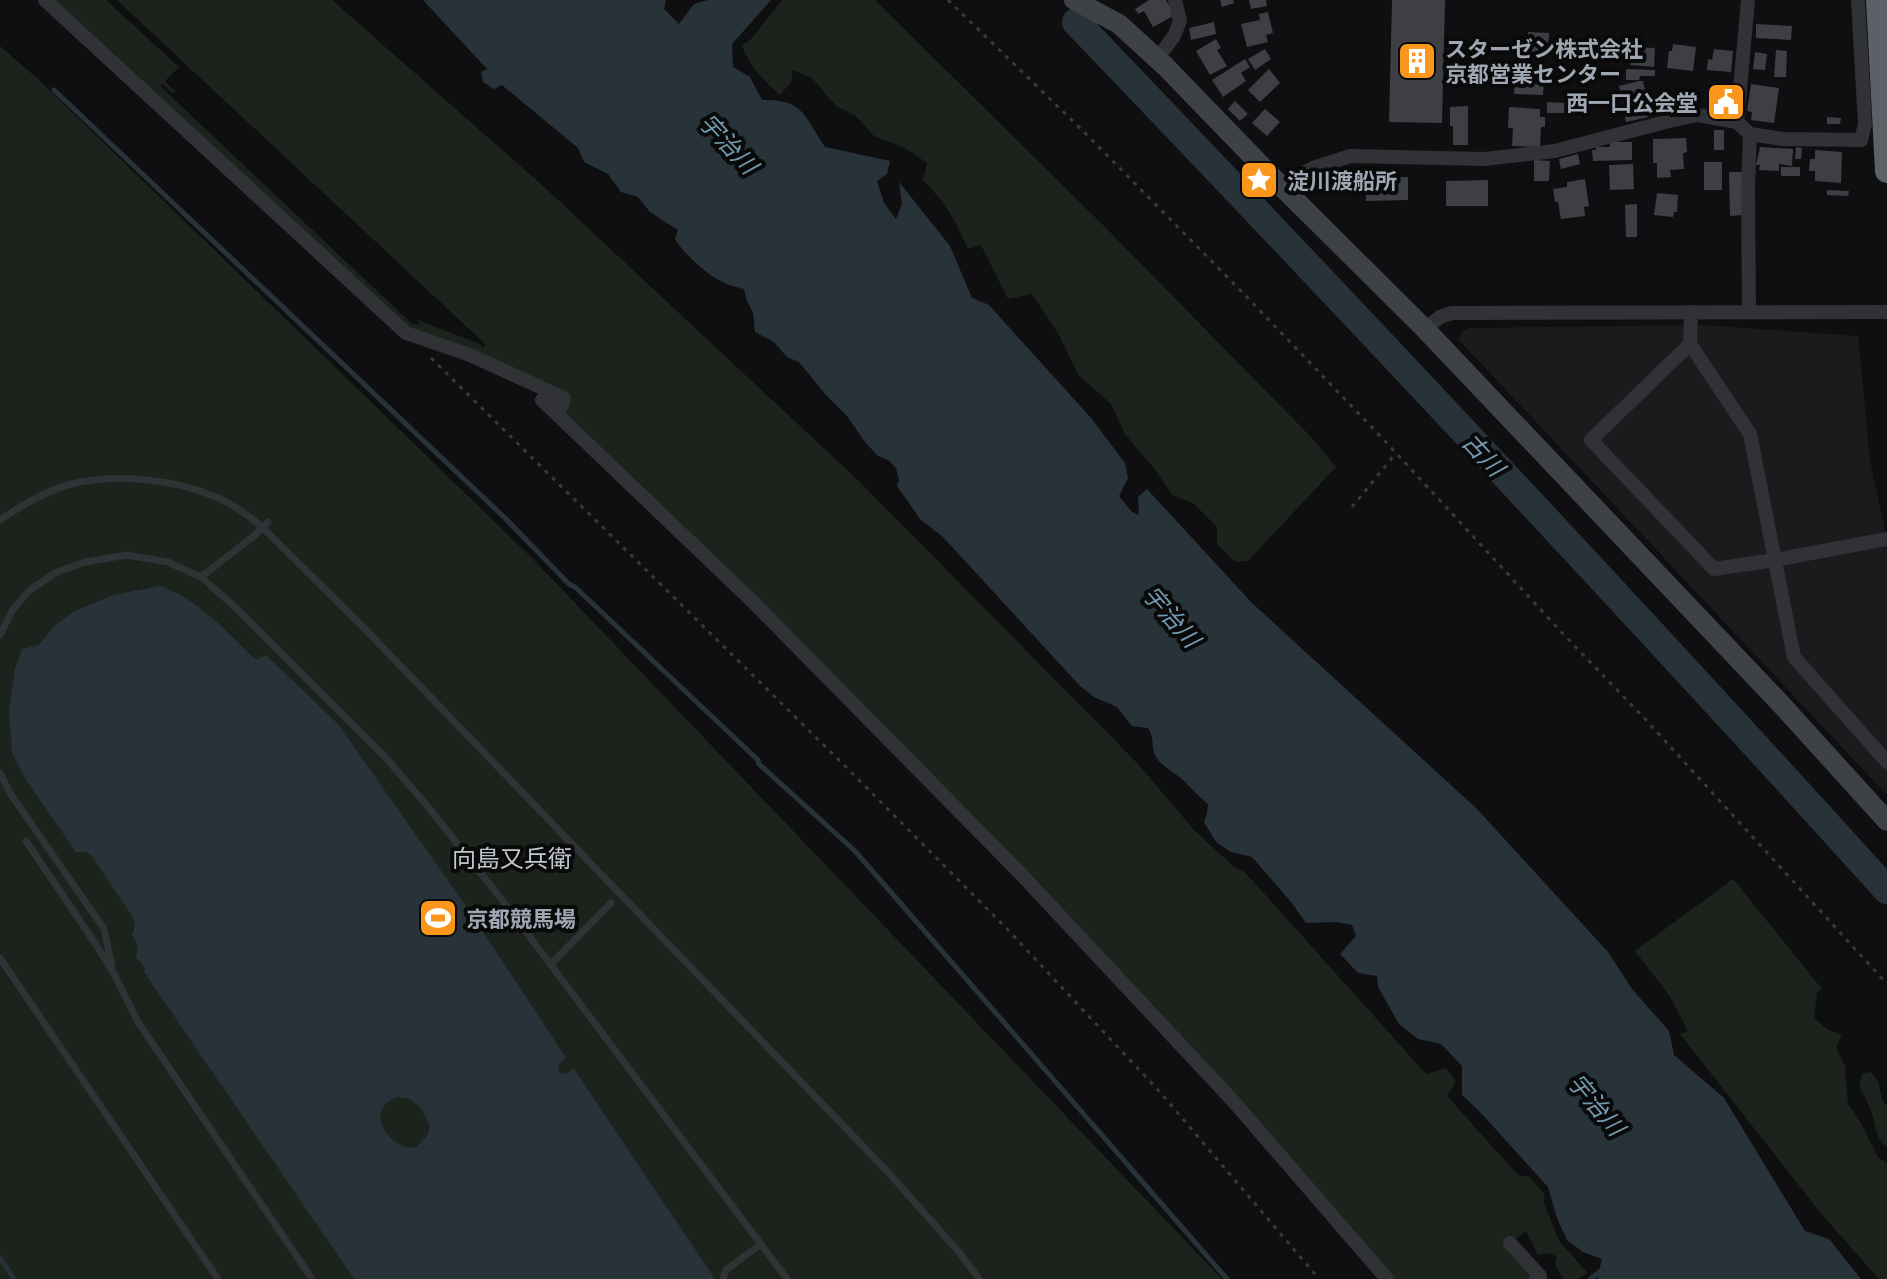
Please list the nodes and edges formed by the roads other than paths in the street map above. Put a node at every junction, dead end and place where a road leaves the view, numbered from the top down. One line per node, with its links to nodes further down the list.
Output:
1 (45, 0): 38 (street)
2 (1074, 0): 7 (street)
3 (1175, 0): 7 (street)
4 (1748, 0): 8 (street)
5 (1858, 0): 9 (street)
6 (1878, 0): 10 (highway)
7 (1157, 59): 11 (street)
8 (1737, 122): 9 (street); 11 (street)
9 (1750, 134): 13 (street)
10 (1887, 171)
11 (1280, 185): 15 (street)
12 (1691, 312): 13 (street); 15 (street); 16 (street)
13 (1749, 312): 14 (street)
14 (1887, 312)
15 (1425, 329): 25 (street)
16 (1690, 344): 20 (street); 20 (street)
17 (0, 520): 18 (lane)
18 (265, 524): 21 (lane); 37 (lane)
19 (1887, 539): 20 (street)
20 (1775, 560): 23 (street)
21 (201, 577): 22 (lane); 29 (lane)
22 (0, 635)
23 (1887, 762)
24 (0, 773): 30 (lane)
25 (1887, 821)
26 (26, 841): 30 (lane)
27 (611, 903): 29 (lane)
28 (0, 958): 33 (lane)
29 (550, 965): 32 (lane)
30 (114, 974): 34 (lane)
31 (1510, 1243): 39 (street)
32 (761, 1244): 35 (lane); 36 (lane)
33 (218, 1279)
34 (312, 1279)
35 (723, 1279)
36 (787, 1279)
37 (979, 1279)
38 (1387, 1279)
39 (1536, 1279)

